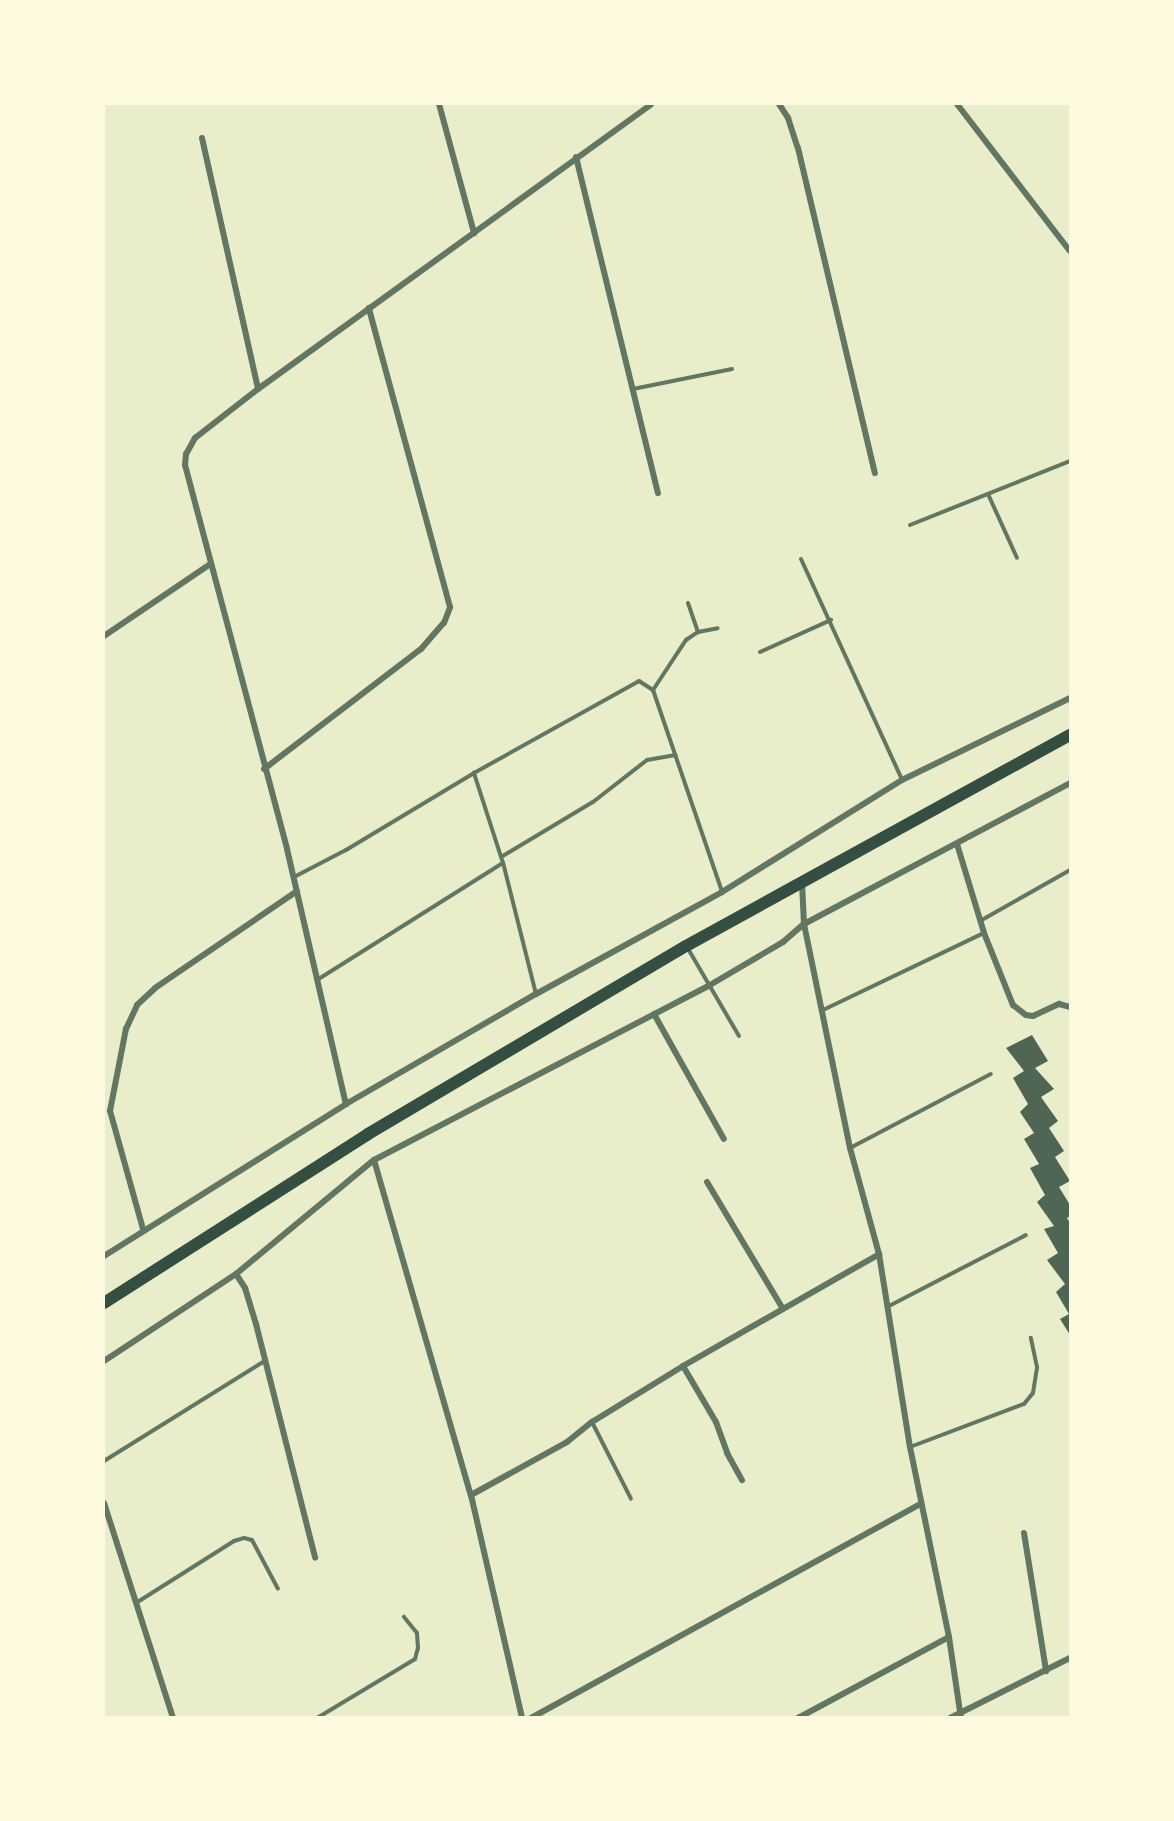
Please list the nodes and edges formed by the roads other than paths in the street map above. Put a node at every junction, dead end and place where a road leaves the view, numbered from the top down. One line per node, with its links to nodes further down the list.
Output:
1 (439, 104): 8 (street)
2 (651, 104): 5 (street)
3 (779, 104): 15 (street)
4 (957, 104): 9 (street)
5 (641, 107): 7 (street)
6 (202, 138): 12 (street)
7 (576, 157): 8 (street); 13 (street)
8 (474, 233): 10 (street)
9 (1071, 251)
10 (369, 308): 12 (street); 32 (street)
11 (732, 369): 13 (lane)
12 (258, 389): 21 (street)
13 (633, 389): 16 (street)
14 (1071, 461): 17 (lane)
15 (875, 473)
16 (658, 493)
17 (988, 494): 18 (lane); 19 (lane)
18 (910, 525)
19 (1017, 558)
20 (801, 559): 23 (lane)
21 (209, 565): 26 (street); 32 (street)
22 (688, 603): 25 (lane)
23 (831, 620): 27 (lane); 34 (lane)
24 (718, 628): 25 (lane)
25 (698, 632): 28 (lane)
26 (104, 636)
27 (760, 652)
28 (653, 690): 31 (lane); 33 (lane)
29 (1071, 698): 34 (street)
30 (1071, 735): 41 (highway)
31 (676, 755): 37 (lane); 43 (lane)
32 (264, 769): 40 (street)
33 (474, 773): 37 (lane); 40 (lane)
34 (902, 780): 43 (street)
35 (1071, 783): 36 (street)
36 (957, 844): 44 (street); 45 (street)
37 (501, 857): 38 (lane)
38 (503, 863): 48 (lane); 50 (lane)
39 (1071, 870): 44 (lane)
40 (294, 876): 42 (street)
41 (802, 881): 45 (street); 47 (highway)
42 (297, 891): 48 (street); 61 (street)
43 (722, 892): 50 (street)
44 (980, 921): 46 (street)
45 (804, 924): 49 (street); 52 (street)
46 (984, 933): 51 (street); 52 (lane)
47 (686, 946): 49 (lane); 66 (highway)
48 (317, 980): 56 (street)
49 (710, 984): 53 (street); 54 (lane)
50 (536, 994): 56 (street)
51 (1071, 1007)
52 (823, 1010): 58 (street)
53 (654, 1014): 57 (street); 59 (street)
54 (739, 1036)
55 (991, 1074): 58 (lane)
56 (346, 1104): 61 (street)
57 (724, 1139)
58 (850, 1148): 63 (street)
59 (374, 1160): 65 (street); 77 (street)
60 (707, 1182): 68 (street)
61 (143, 1229): 64 (street)
62 (1026, 1235): 67 (lane)
63 (879, 1254): 67 (street); 68 (street)
64 (104, 1256)
65 (236, 1274): 70 (street); 71 (street)
66 (104, 1302)
67 (889, 1306): 74 (street)
68 (783, 1309): 72 (street)
69 (1031, 1338): 74 (lane)
70 (266, 1360): 75 (lane); 82 (street)
71 (104, 1361)
72 (683, 1366): 73 (street); 76 (street)
73 (592, 1422): 77 (street); 78 (lane)
74 (910, 1447): 80 (street)
75 (104, 1461)
76 (742, 1480)
77 (471, 1495): 92 (street)
78 (631, 1499)
79 (104, 1503): 84 (street)
80 (920, 1504): 86 (street); 93 (street)
81 (1024, 1533): 88 (street)
82 (315, 1558)
83 (278, 1589): 84 (lane)
84 (136, 1603): 90 (street)
85 (404, 1617): 91 (lane)
86 (949, 1637): 89 (street); 94 (street)
87 (1071, 1658): 88 (street)
88 (1046, 1671): 89 (street)
89 (960, 1715): 95 (street)
90 (173, 1718)
91 (317, 1718)
92 (522, 1718)
93 (531, 1718)
94 (798, 1718)
95 (951, 1718)

